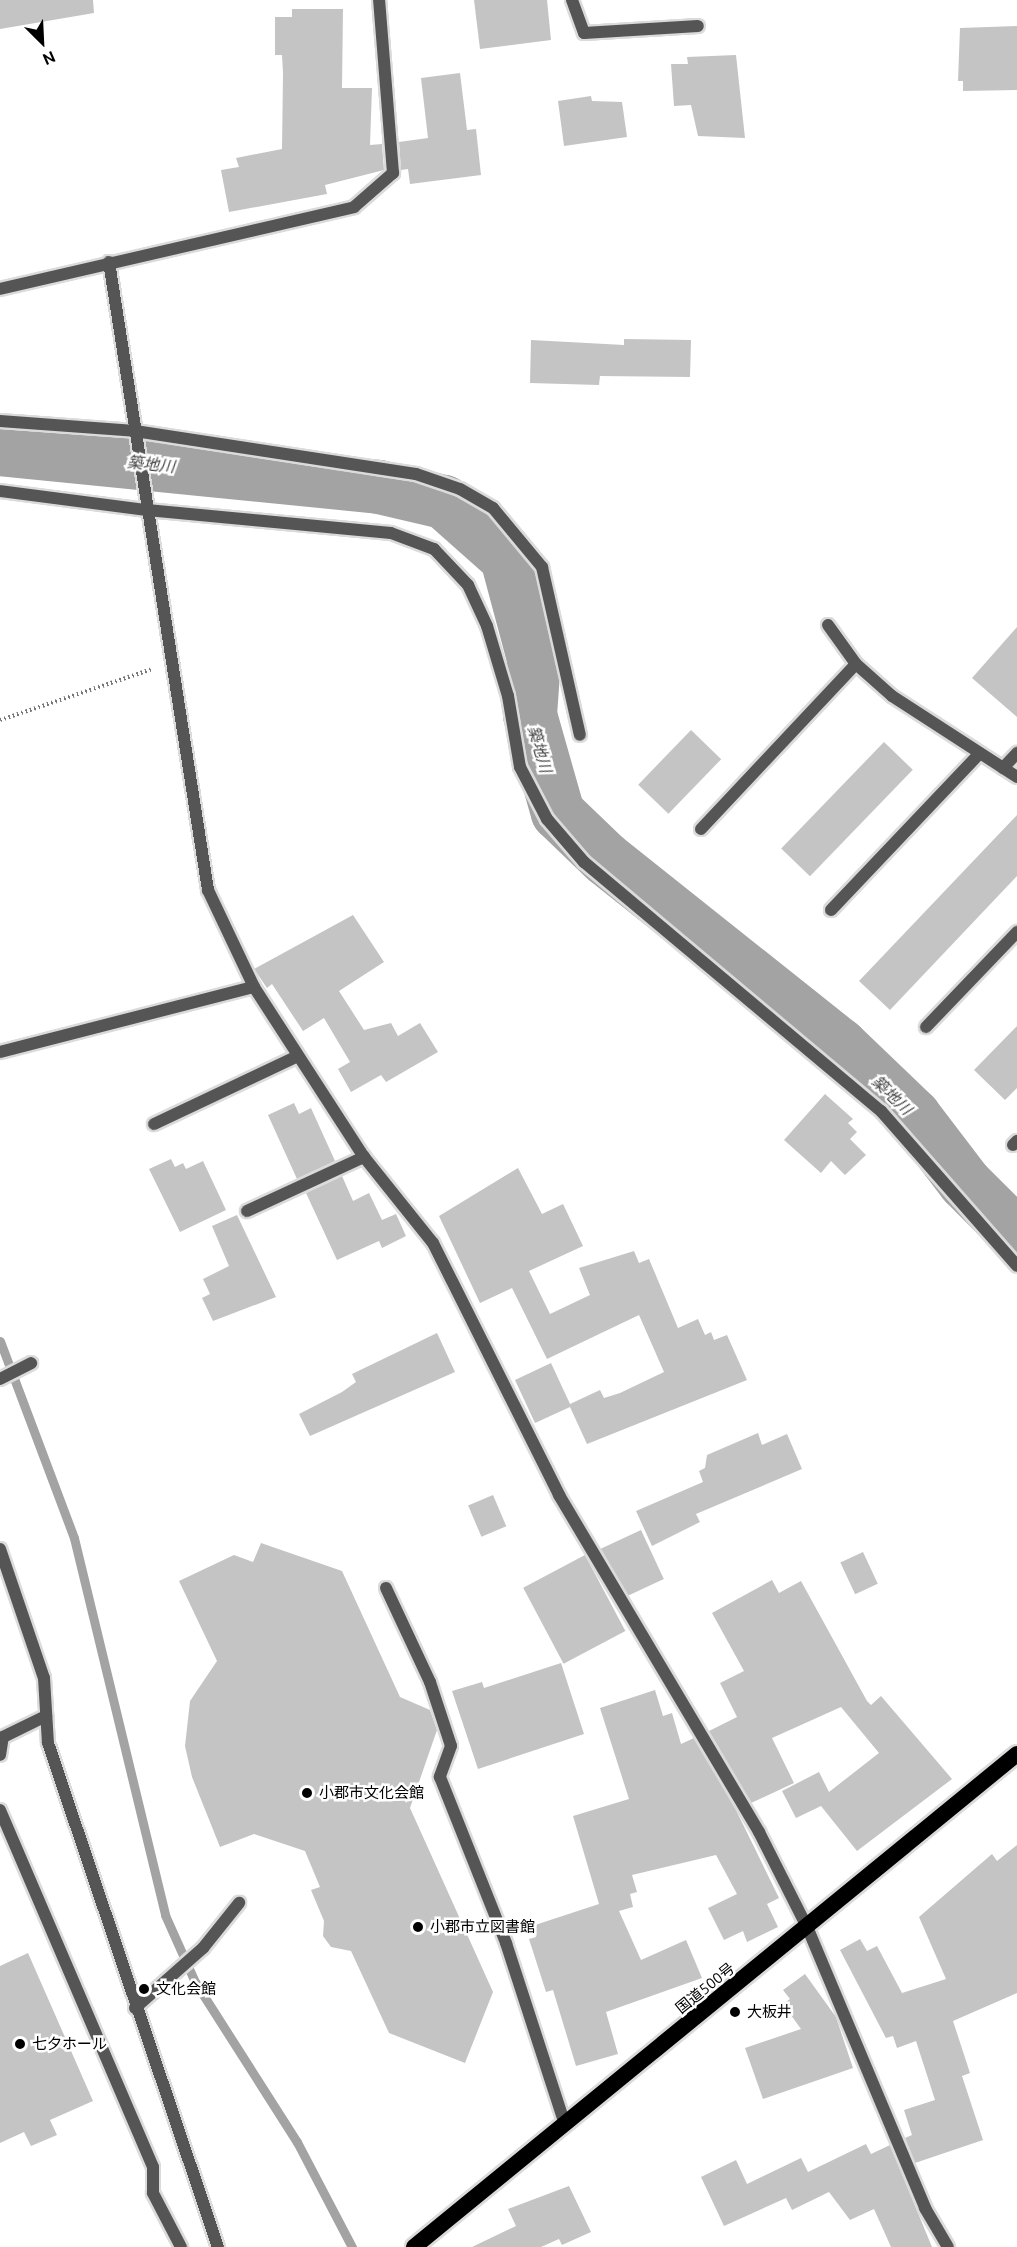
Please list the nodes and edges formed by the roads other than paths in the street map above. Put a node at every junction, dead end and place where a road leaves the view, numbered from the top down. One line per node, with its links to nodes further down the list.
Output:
1 (379, 0): 4 (street)
2 (572, 0): 3 (street)
3 (698, 26)
4 (109, 262): 5 (street); 7 (street)
5 (0, 289)
6 (0, 422): 7 (street)
7 (136, 434): 9 (street); 12 (street)
8 (0, 491): 9 (street)
9 (147, 505): 20 (street); 27 (street)
10 (828, 625): 11 (street)
11 (856, 664): 13 (street); 17 (street)
12 (580, 735)
13 (980, 753): 15 (street); 18 (street)
14 (1017, 753): 15 (street)
15 (1003, 768): 16 (street)
16 (1017, 777)
17 (701, 829)
18 (831, 910)
19 (1017, 932): 21 (street)
20 (254, 987): 22 (street); 23 (street)
21 (926, 1027)
22 (0, 1052)
23 (298, 1056): 24 (street); 25 (street)
24 (154, 1124)
25 (364, 1157): 26 (street); 37 (street)
26 (247, 1212)
27 (1017, 1266)
28 (30, 1364): 29 (street)
29 (0, 1379)
30 (0, 1549): 32 (street)
31 (386, 1588): 39 (street)
32 (46, 1716): 34 (street); 38 (street)
33 (1017, 1754): 37 (highway, 国道500号)
34 (0, 1755)
35 (0, 1810): 40 (street)
36 (239, 1903): 38 (street)
37 (808, 1929): 39 (highway, 国道500号); 43 (street)
38 (135, 2008): 41 (street)
39 (565, 2124): 42 (highway, 国道500号)
40 (181, 2247)
41 (218, 2247)
42 (414, 2247)
43 (948, 2247)

